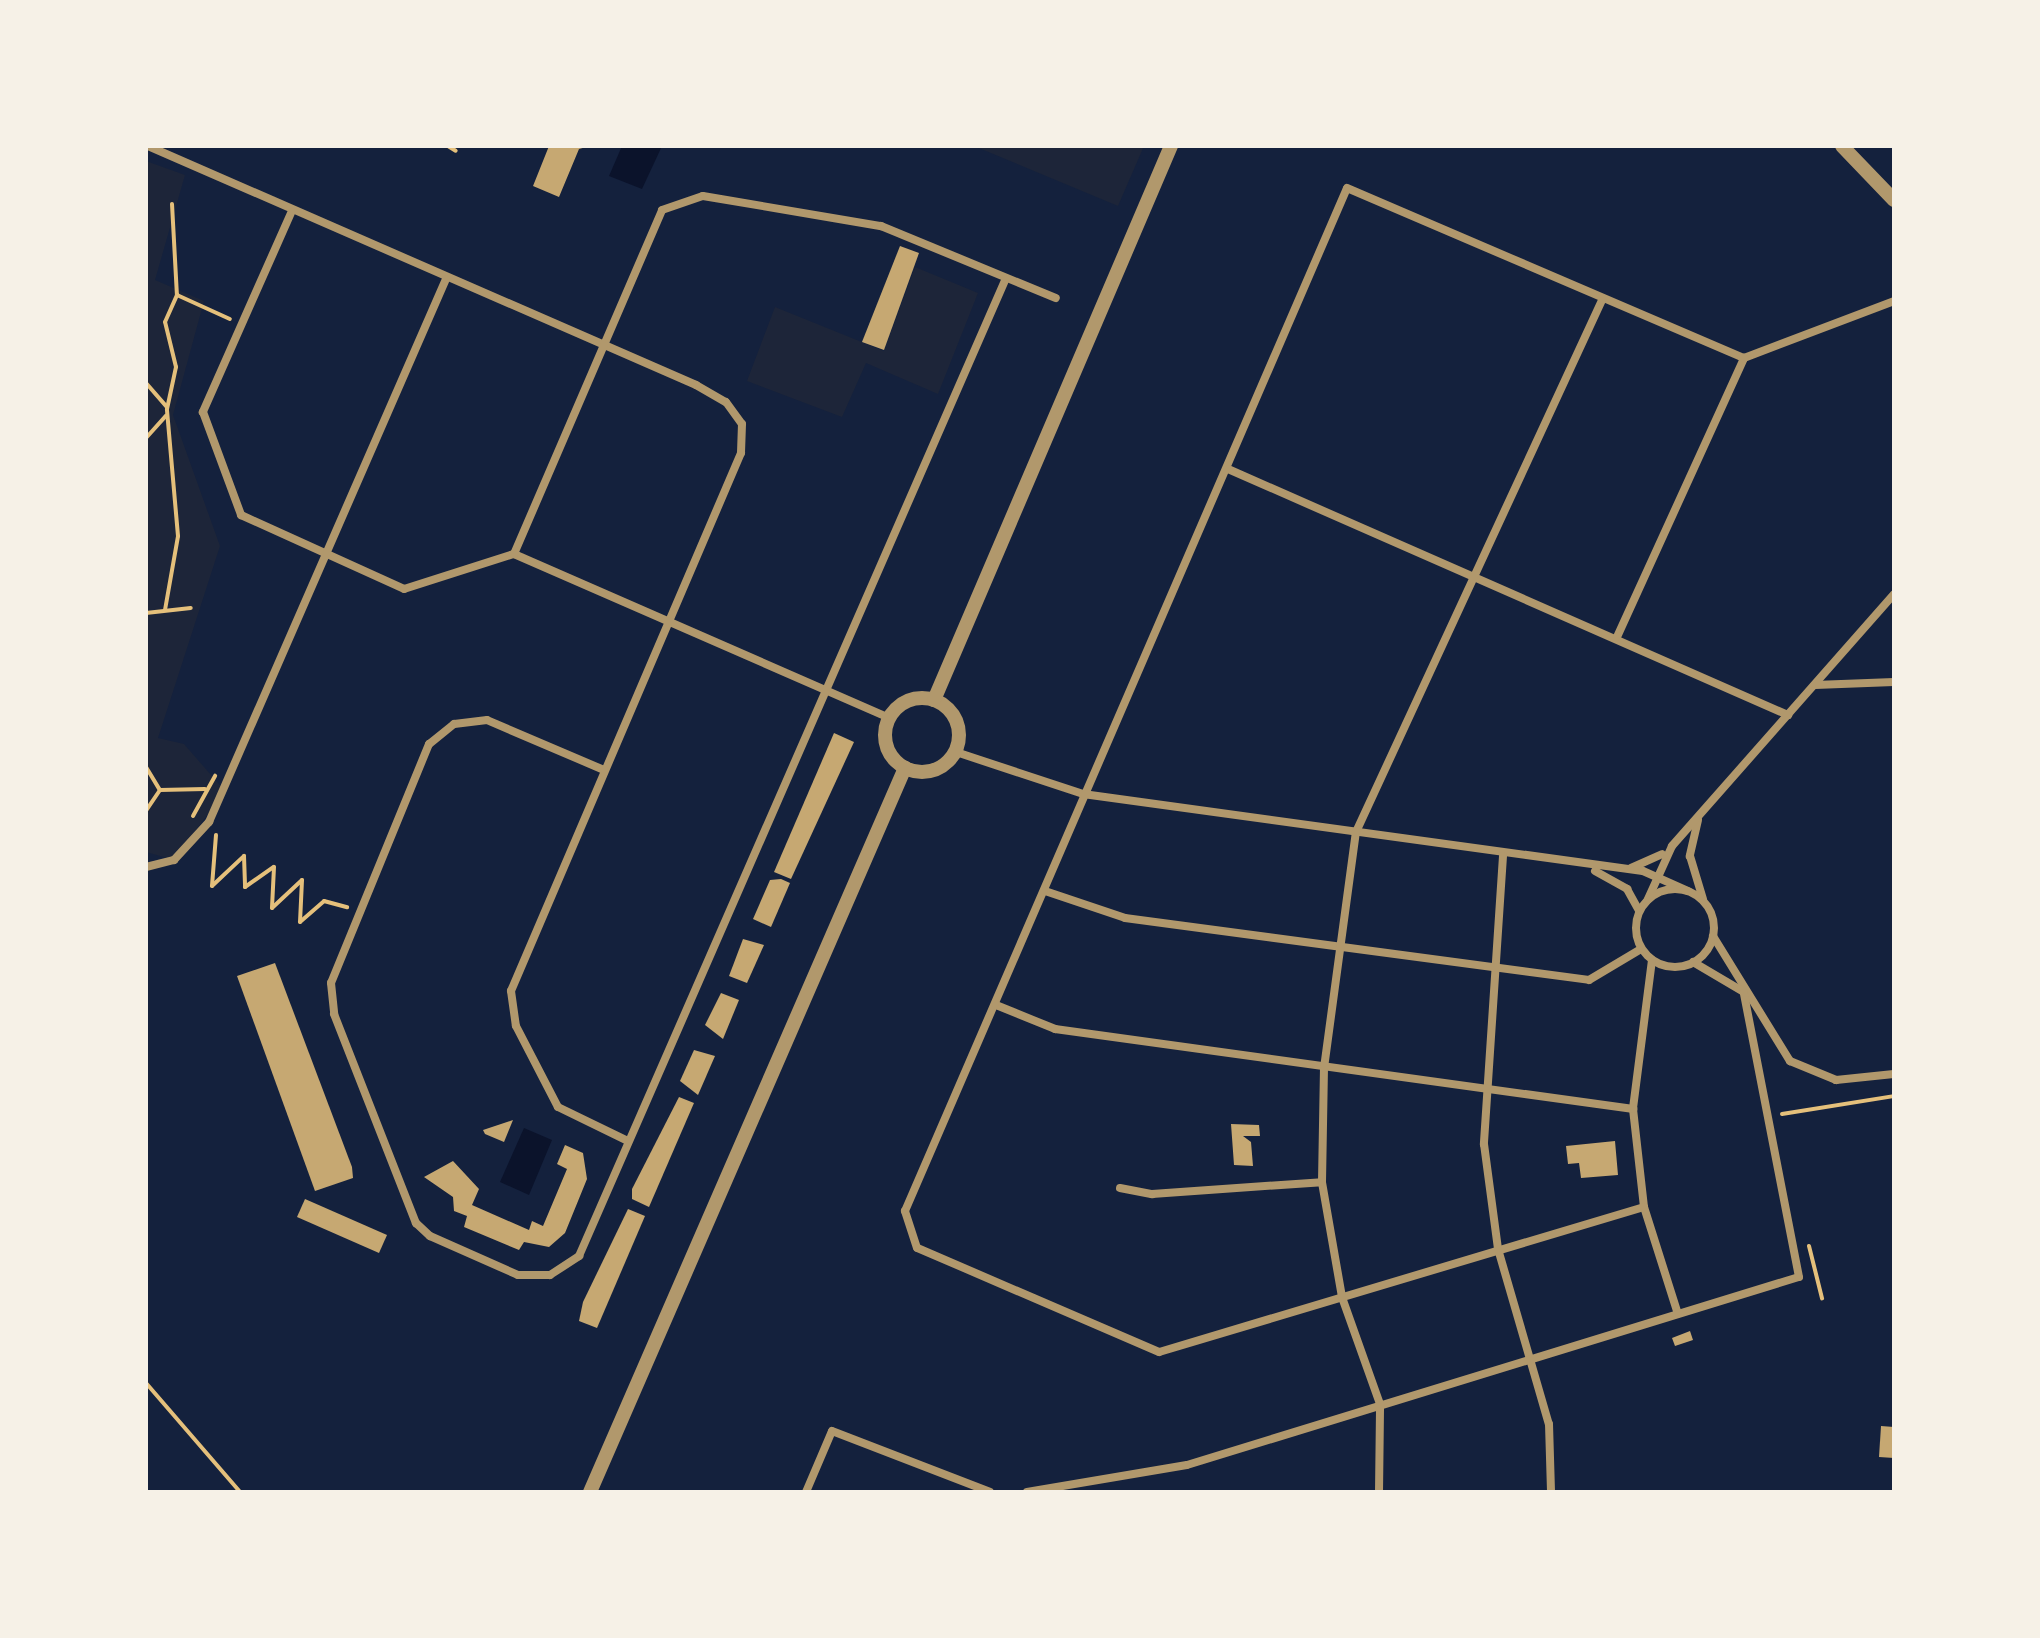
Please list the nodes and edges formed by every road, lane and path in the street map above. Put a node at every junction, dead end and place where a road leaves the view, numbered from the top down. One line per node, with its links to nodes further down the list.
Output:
1 (148, 146): 10 (street)
2 (448, 146): 6 (path)
3 (1171, 146): 7 (street)
4 (1181, 146): 7 (street)
5 (1842, 146): 8 (street)
6 (456, 151)
7 (1164, 172): 38 (street)
8 (1894, 200)
9 (172, 204): 13 (path)
10 (291, 213): 12 (street); 17 (street)
11 (1006, 278): 14 (street); 18 (street); 37 (street)
12 (446, 279): 18 (street); 25 (street)
13 (177, 295): 17 (path); 21 (path)
14 (1056, 298)
15 (1603, 298): 19 (street); 23 (street); 27 (street)
16 (1894, 301): 19 (street)
17 (239, 323): 25 (street)
18 (602, 345): 24 (street); 32 (street)
19 (1744, 358): 34 (street)
20 (146, 383): 21 (path)
21 (167, 409): 22 (path); 30 (path)
22 (146, 438)
23 (1228, 469): 27 (street); 48 (street)
24 (514, 554): 25 (street); 32 (street)
25 (323, 555): 45 (street)
26 (146, 561): 31 (path)
27 (1477, 576): 34 (street); 53 (street)
28 (1894, 594): 36 (street)
29 (191, 608): 30 (path)
30 (165, 610): 31 (path)
31 (147, 613): 33 (path)
32 (669, 622): 37 (street); 44 (street)
33 (146, 623)
34 (1617, 637): 39 (street)
35 (1894, 682): 36 (street)
36 (1815, 685): 39 (street)
37 (825, 692): 40 (street); 80 (street)
38 (934, 700): 40 (street); 41 (street)
39 (1788, 715): 50 (street)
40 (890, 718): 43 (street)
41 (956, 752): 43 (street); 48 (street)
42 (146, 767): 47 (path)
43 (905, 768): 95 (street)
44 (604, 770): 64 (street); 80 (street)
45 (233, 771): 46 (path); 52 (street)
46 (205, 789): 47 (path); 51 (path)
47 (160, 790): 49 (path)
48 (1083, 794): 53 (street); 60 (street)
49 (146, 811)
50 (1698, 819): 54 (street); 63 (street)
51 (190, 822)
52 (209, 822): 56 (street); 64 (path)
53 (1356, 832): 55 (street); 67 (street)
54 (1672, 846): 58 (street); 59 (street)
55 (1503, 856): 57 (street); 71 (street)
56 (146, 867)
57 (1587, 867): 58 (street); 65 (street)
58 (1620, 870): 59 (street)
59 (1655, 877): 61 (street); 62 (street)
60 (1045, 891): 67 (street); 73 (street)
61 (1688, 891): 62 (street); 63 (street)
62 (1648, 899): 65 (street)
63 (1705, 903): 66 (street)
64 (356, 910): 80 (street)
65 (1639, 911): 68 (street)
66 (1713, 936): 70 (street); 72 (street)
67 (1340, 945): 71 (street); 74 (street)
68 (1641, 949): 69 (street); 71 (street)
69 (1652, 960): 70 (street); 78 (street)
70 (1693, 962): 72 (street)
71 (1500, 969): 76 (street)
72 (1744, 993): 75 (street); 89 (street)
73 (996, 1005): 74 (street); 87 (street)
74 (1324, 1068): 76 (street); 81 (street)
75 (1894, 1074)
76 (1484, 1087): 78 (street); 85 (street)
77 (1894, 1096): 79 (path)
78 (1633, 1109): 83 (street)
79 (1779, 1118)
80 (628, 1141)
81 (1322, 1182): 82 (street); 87 (street)
82 (1120, 1188)
83 (1644, 1207): 85 (street); 89 (street)
84 (1808, 1238): 88 (path)
85 (1498, 1249): 87 (street); 91 (street)
86 (146, 1286): 90 (path)
87 (1342, 1297): 93 (street)
88 (1822, 1298)
89 (1678, 1314): 91 (street)
90 (146, 1344)
91 (1534, 1357): 93 (street); 100 (street)
92 (146, 1383): 94 (path)
93 (1380, 1404): 98 (street); 99 (street)
94 (240, 1492)
95 (590, 1492)
96 (806, 1492): 97 (street)
97 (990, 1492)
98 (1027, 1492)
99 (1379, 1492)
100 (1551, 1492)

